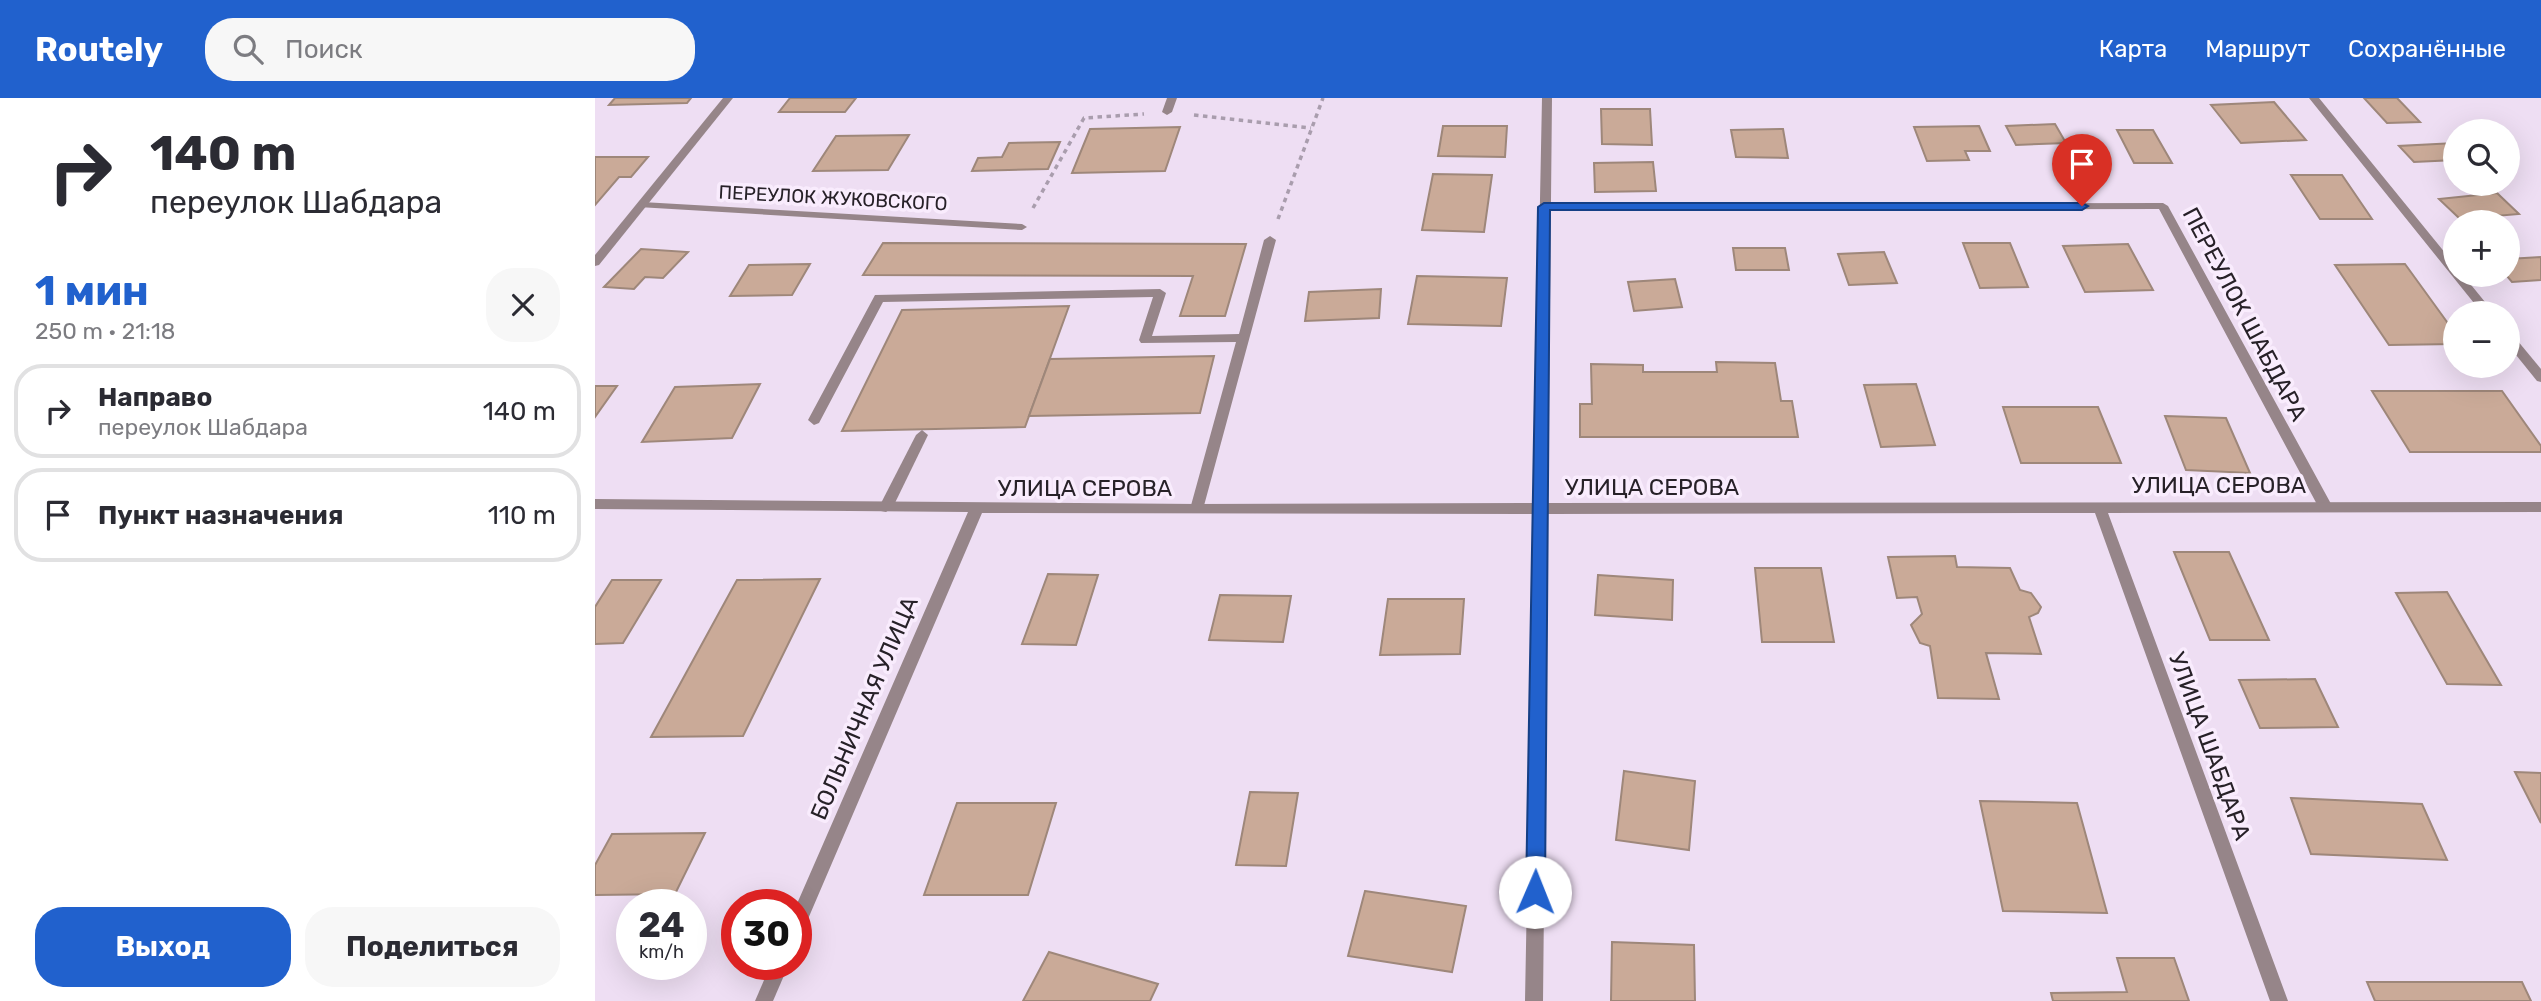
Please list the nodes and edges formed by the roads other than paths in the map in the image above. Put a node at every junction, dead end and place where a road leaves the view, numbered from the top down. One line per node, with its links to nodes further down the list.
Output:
1 (728, 98): 6 (street)
2 (1172, 98): 5 (street)
3 (1546, 98): 7 (street)
4 (2314, 98): 10 (street)
5 (1167, 112)
6 (642, 205): 8 (street, ПЕРЕУЛОК ЖУКОВСКОГО); 11 (street)
7 (1544, 207): 21 (street, ПЕРЕУЛОК ШАБДАРА); 26 (street)
8 (1022, 227)
9 (1271, 240): 14 (street)
10 (2443, 258)
11 (595, 262)
12 (2467, 287): 13 (street)
13 (2478, 301)
14 (1244, 338): 17 (street); 25 (street)
15 (2520, 352): 16 (street)
16 (2541, 378)
17 (814, 420)
18 (922, 435): 22 (street)
19 (595, 504): 22 (street, УЛИЦА СЕРОВА)
20 (2099, 506): 21 (street, УЛИЦА СЕРОВА); 26 (street, УЛИЦА СЕРОВА); 31 (street, УЛИЦА ШАБДАРА)
21 (2325, 506): 23 (street, УЛИЦА СЕРОВА)
22 (886, 507): 24 (street, УЛИЦА СЕРОВА)
23 (2541, 507)
24 (977, 508): 25 (street, УЛИЦА СЕРОВА); 27 (street, БОЛЬНИЧНАЯ УЛИЦА)
25 (1197, 509): 26 (street, УЛИЦА СЕРОВА)
26 (1540, 509): 30 (street)
27 (812, 890)
28 (774, 980): 29 (street)
29 (765, 1001)
30 (1534, 1001)
31 (2279, 1001)

